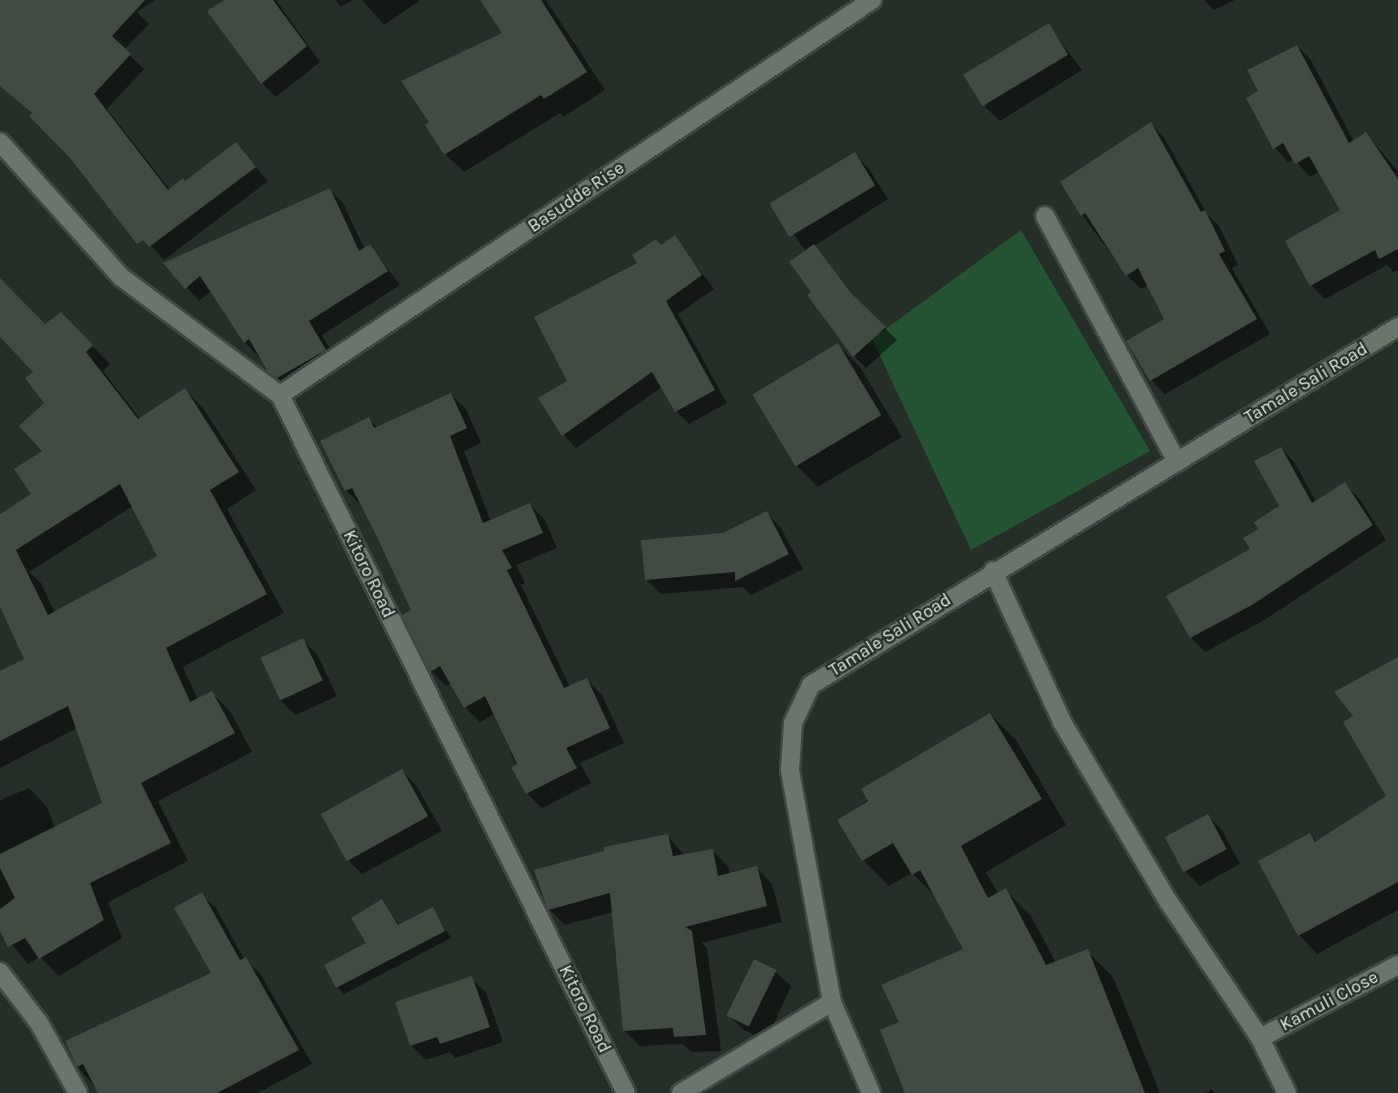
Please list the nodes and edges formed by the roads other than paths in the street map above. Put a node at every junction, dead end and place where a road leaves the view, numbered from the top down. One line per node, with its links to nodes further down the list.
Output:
1 (872, 0): 5 (street, Basudde Rise)
2 (0, 142): 5 (street, Kitoro Road)
3 (1045, 216): 6 (street)
4 (1398, 327): 6 (street, Tamale Sali Road)
5 (279, 395): 13 (street, Kitoro Road)
6 (1177, 462): 7 (street, Tamale Sali Road)
7 (993, 571): 10 (street, Tamale Sali Road); 11 (street)
8 (1398, 965): 11 (street, Kamuli Close)
9 (0, 972): 12 (street)
10 (832, 1002): 14 (street); 15 (street, Tamale Sali Road)
11 (1260, 1038): 16 (street)
12 (78, 1093)
13 (626, 1093)
14 (681, 1093)
15 (871, 1093)
16 (1287, 1093)

